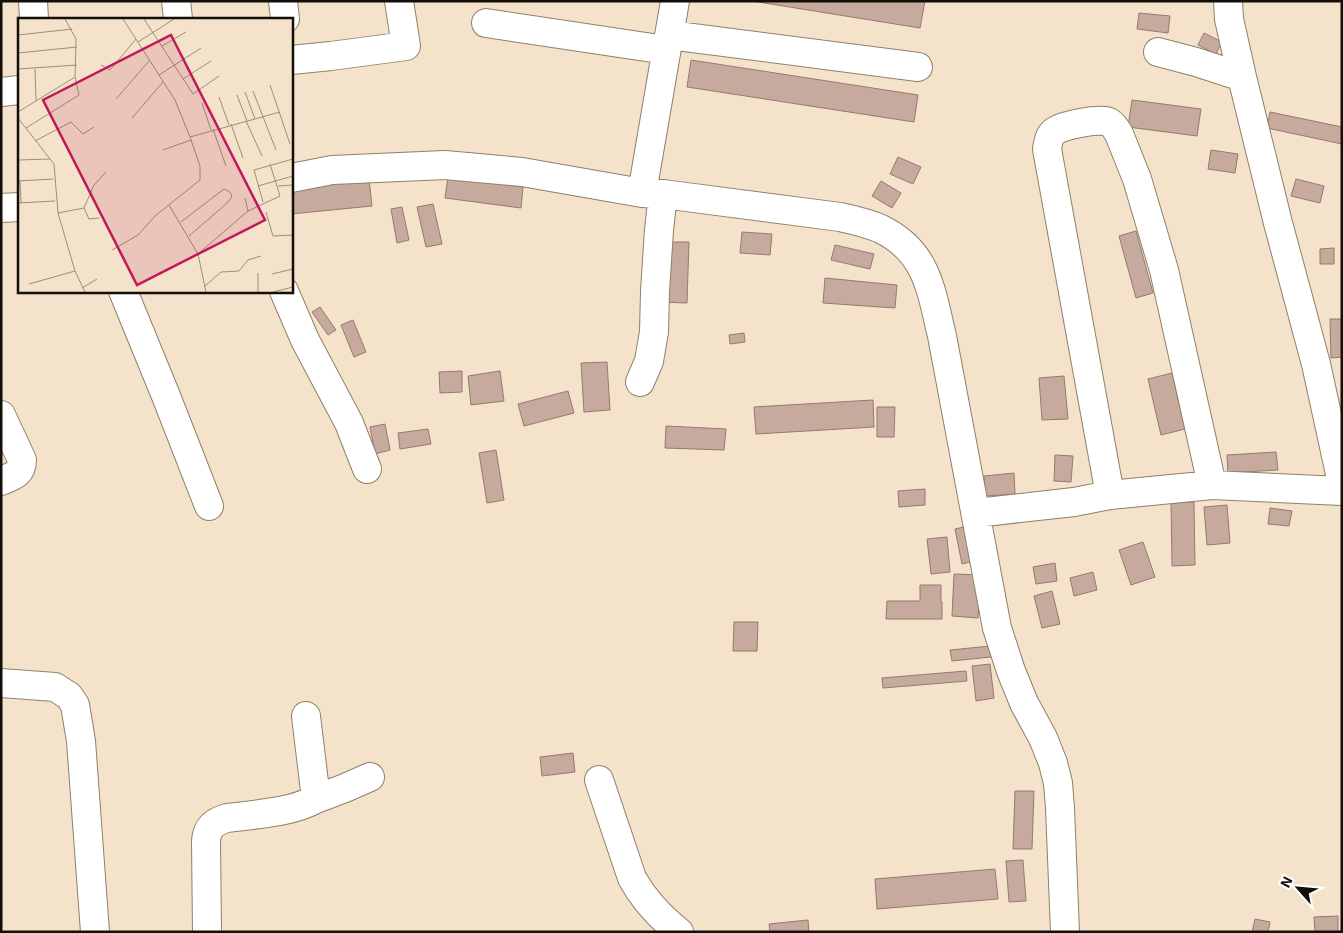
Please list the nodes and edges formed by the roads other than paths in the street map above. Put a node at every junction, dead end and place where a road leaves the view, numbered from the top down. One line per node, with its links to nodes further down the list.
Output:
1 (33, 1): 7 (street)
2 (176, 1): 8 (street)
3 (283, 1): 9 (street)
4 (399, 1): 13 (street)
5 (675, 1): 11 (street)
6 (1228, 1): 15 (street)
7 (34, 18)
8 (178, 18)
9 (285, 18)
10 (486, 23): 11 (street)
11 (668, 42): 14 (street); 19 (street)
12 (1158, 52): 15 (street)
13 (292, 60)
14 (918, 67)
15 (1242, 77): 28 (street)
16 (18, 90): 17 (street)
17 (1, 92)
18 (292, 178): 19 (street)
19 (652, 193): 24 (street); 33 (street)
20 (18, 206): 21 (street)
21 (1, 208)
22 (123, 292): 32 (street)
23 (284, 292): 26 (street)
24 (640, 382)
25 (1, 416): 27 (street)
26 (367, 469)
27 (1, 481)
28 (1342, 482)
29 (1212, 485): 30 (street); 31 (street); 31 (street)
30 (1342, 491)
31 (1110, 495): 33 (street)
32 (208, 506)
33 (976, 513): 42 (street)
34 (1, 682): 39 (street)
35 (306, 716): 38 (street)
36 (370, 777): 38 (street)
37 (599, 780): 41 (street)
38 (316, 799): 40 (street)
39 (95, 932)
40 (207, 932)
41 (679, 932)
42 (1064, 932)

